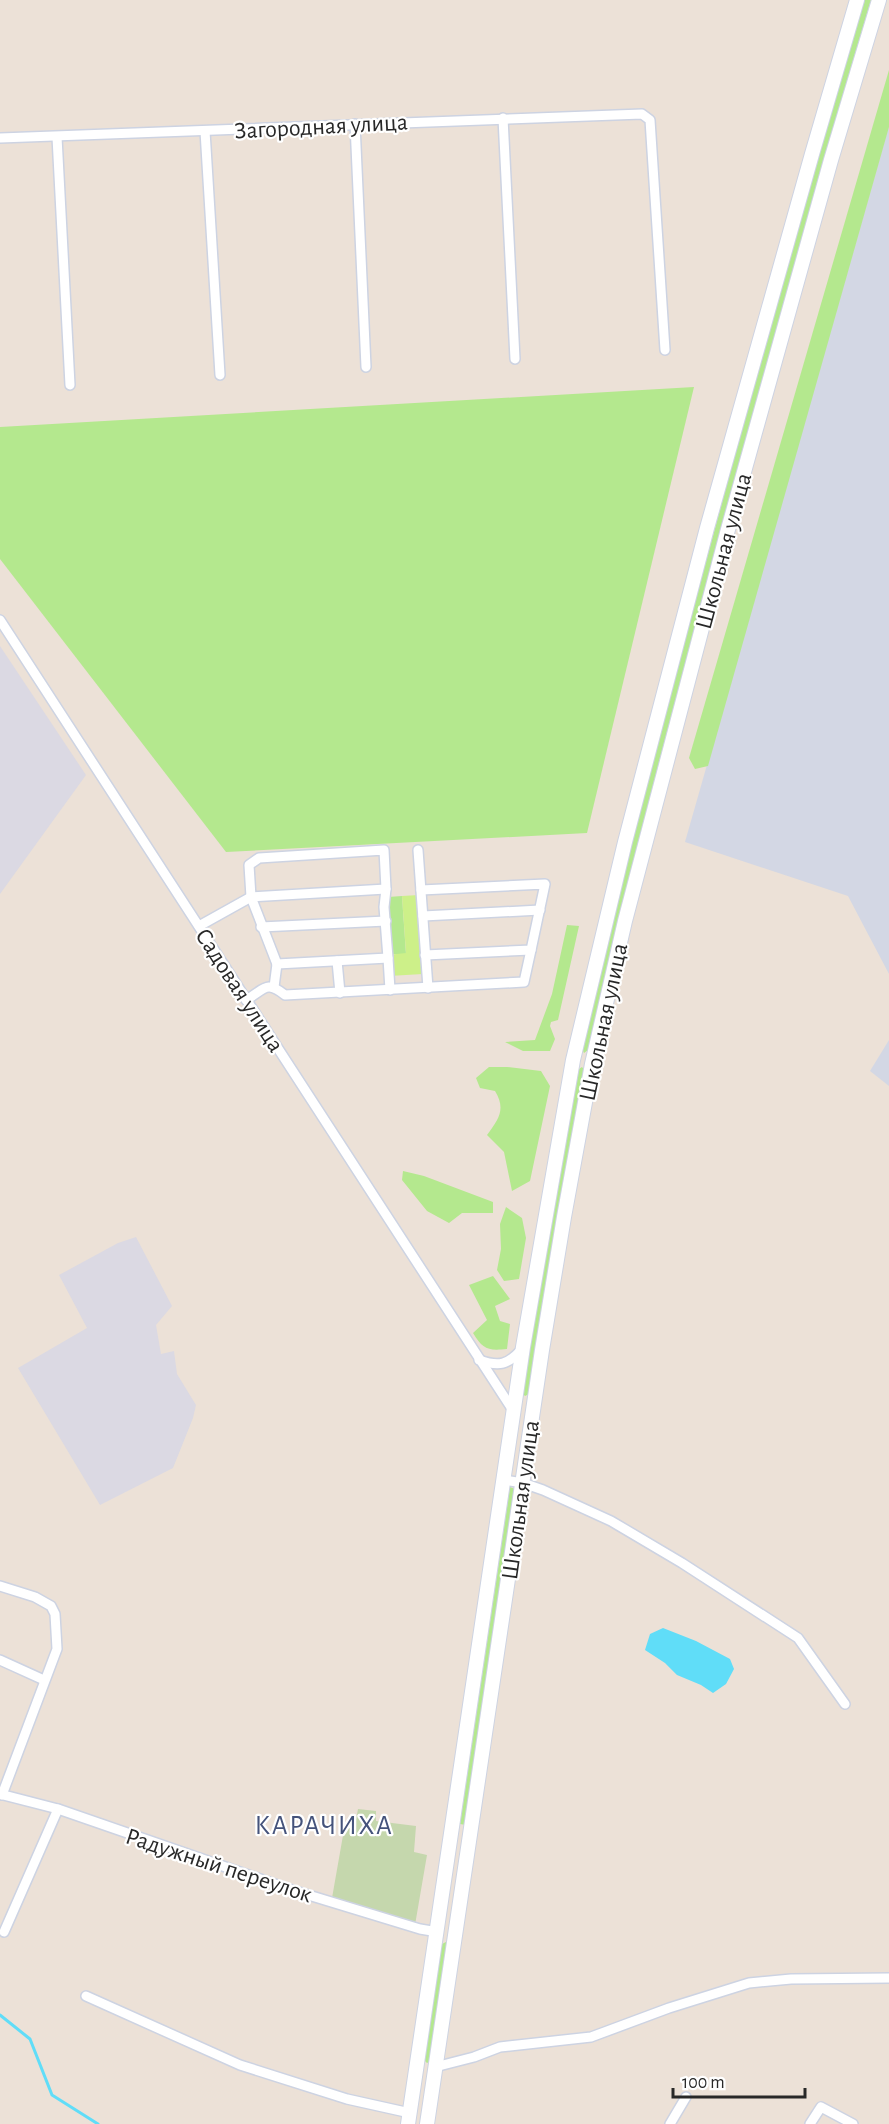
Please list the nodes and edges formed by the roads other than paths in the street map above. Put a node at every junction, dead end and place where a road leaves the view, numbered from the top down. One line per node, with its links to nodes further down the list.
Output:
1 (857, 0): 33 (main road, Школьная улица)
2 (879, 0): 34 (main road, Школьная улица)
3 (504, 118): 4 (street, Загородная улица); 8 (street, Загородная улица); 9 (street)
4 (354, 124): 5 (street, Загородная улица); 10 (street)
5 (205, 131): 6 (street, Загородная улица); 11 (street)
6 (57, 137): 7 (street, Загородная улица); 12 (street)
7 (0, 138)
8 (665, 350)
9 (515, 359)
10 (366, 367)
11 (220, 375)
12 (70, 385)
13 (0, 620): 21 (street, Садовая улица)
14 (418, 850): 16 (street)
15 (386, 890): 17 (street); 17 (street); 20 (street)
16 (421, 890): 18 (street); 19 (street)
17 (251, 897): 21 (street); 22 (street)
18 (540, 910): 19 (street); 23 (street)
19 (423, 916): 24 (street)
20 (386, 921): 22 (street); 25 (street)
21 (199, 926): 32 (street, Садовая улица)
22 (261, 927): 27 (street)
23 (531, 950): 24 (street); 29 (street)
24 (425, 955): 29 (street)
25 (388, 958): 26 (street); 30 (street)
26 (337, 961): 27 (street); 31 (street)
27 (277, 964): 28 (street)
28 (274, 987): 31 (street); 32 (street)
29 (428, 988): 30 (street)
30 (390, 990): 31 (street)
31 (340, 993)
32 (246, 1000): 36 (street, Садовая улица)
33 (573, 1060): 34 (main road); 35 (main road, Школьная улица)
34 (592, 1064): 38 (main road, Школьная улица)
35 (523, 1347): 36 (street); 37 (main road, Школьная улица)
36 (479, 1360): 37 (street, Садовая улица)
37 (514, 1412): 38 (main road); 39 (main road, Школьная улица)
38 (532, 1416): 40 (main road, Школьная улица)
39 (504, 1480): 40 (street, Школьная улица); 48 (main road, Школьная улица)
40 (523, 1483): 44 (street, Школьная улица); 49 (main road, Школьная улица)
41 (0, 1586): 43 (street)
42 (0, 1660): 43 (street)
43 (44, 1680): 45 (street)
44 (845, 1704)
45 (1, 1794): 46 (street, Радужный переулок)
46 (58, 1809): 47 (street); 48 (street, Радужный переулок)
47 (4, 1932)
48 (438, 1932): 49 (main road); 52 (main road, Школьная улица)
49 (455, 1935): 53 (main road, Школьная улица)
50 (889, 1978): 53 (street)
51 (86, 1996): 55 (street)
52 (418, 2064): 53 (main road); 55 (main road, Школьная улица)
53 (435, 2067): 56 (main road, Школьная улица)
54 (686, 2097): 57 (street)
55 (409, 2118)
56 (427, 2124)
57 (670, 2124)
58 (810, 2124): 59 (street)
59 (853, 2124)

